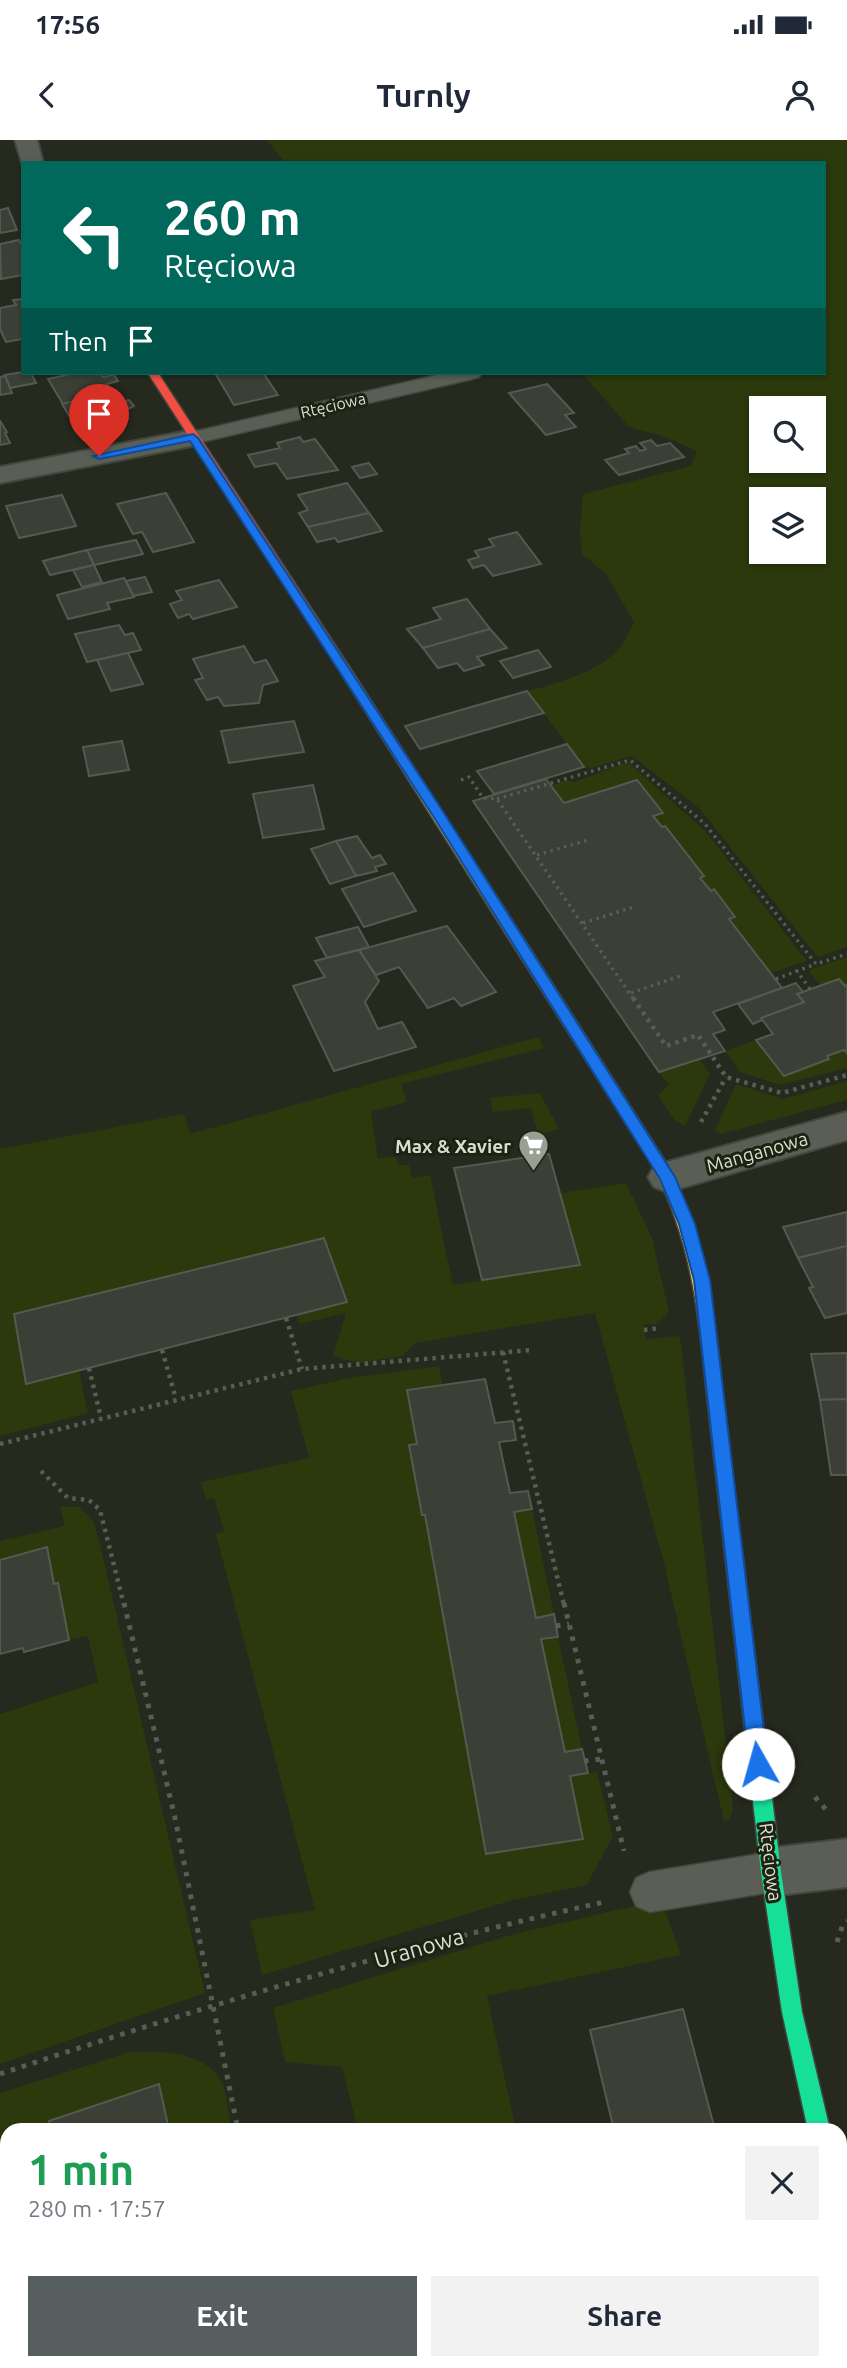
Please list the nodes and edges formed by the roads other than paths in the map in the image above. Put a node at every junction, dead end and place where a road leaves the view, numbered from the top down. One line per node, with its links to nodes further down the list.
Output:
1 (26, 140): 2 (street)
2 (31, 161)
3 (154, 375): 5 (street, Rtęciowa)
4 (463, 375): 5 (lane, Rtęciowa)
5 (193, 438): 6 (street, Rtęciowa); 8 (street, Rtęciowa)
6 (0, 475)
7 (847, 1126): 8 (street, Manganowa)
8 (667, 1177): 10 (street, Rtęciowa)
9 (847, 1863): 10 (street)
10 (771, 1872): 11 (lane); 12 (street, Rtęciowa)
11 (642, 1894)
12 (816, 2123)

